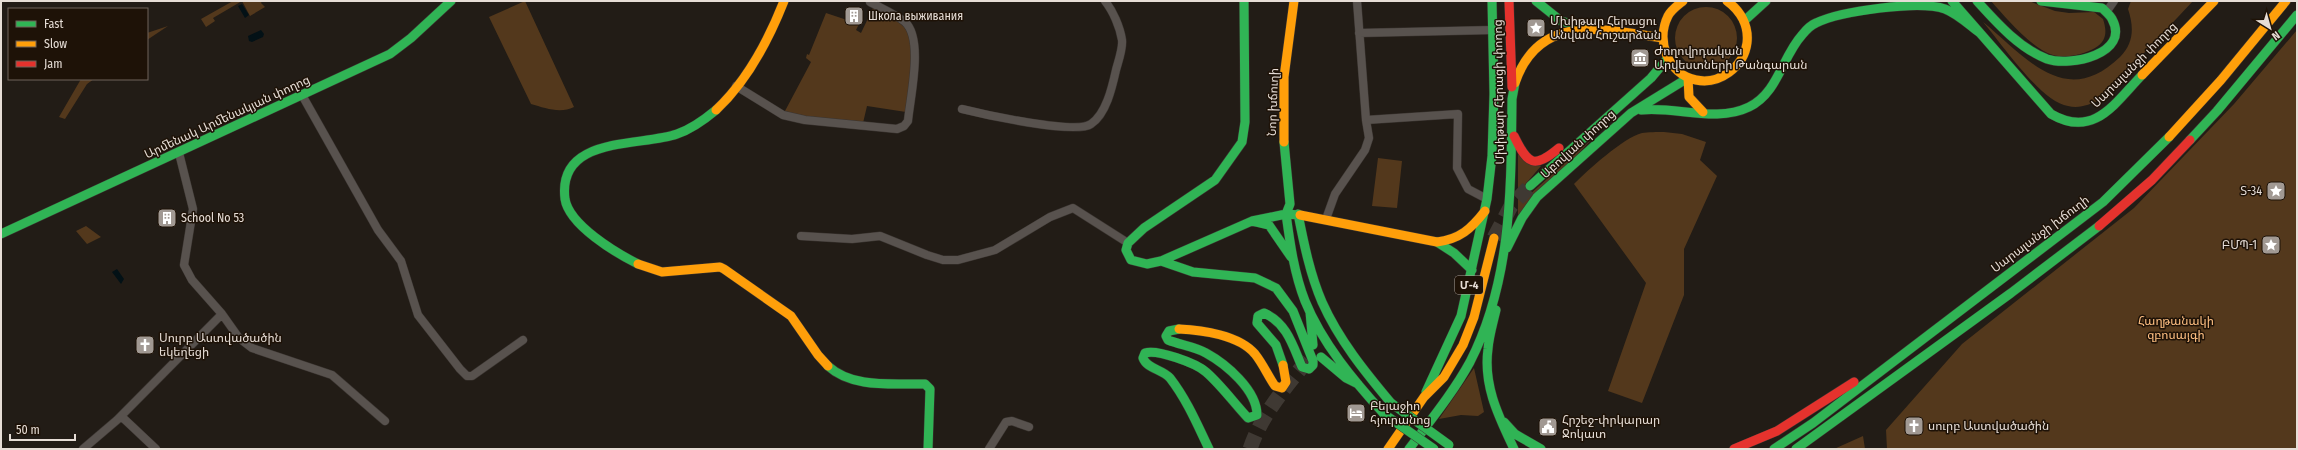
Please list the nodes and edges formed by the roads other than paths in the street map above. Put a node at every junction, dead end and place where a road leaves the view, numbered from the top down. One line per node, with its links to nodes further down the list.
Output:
1 (451, 1): 33 (main road, Արմենակ Արմենակյան փողոց)
2 (784, 1): 31 (main road)
3 (1105, 1): 34 (street)
4 (1244, 1): 53 (main road)
5 (1294, 1): 43 (main road, Նոր խճուղի)
6 (1357, 1): 26 (street)
7 (1492, 1): 24 (main road, Մխիթար Հերացի փողոց / Մ-4)
8 (1508, 1): 32 (main road, Մխիթար Հերացի փողոց / Մ-4)
9 (1536, 1): 25 (main road)
10 (1684, 1): 28 (main road)
11 (1727, 1): 23 (main road)
12 (1766, 1): 23 (main road)
13 (1952, 1): 27 (main road)
14 (1977, 1): 21 (main road)
15 (2041, 1): 21 (main road)
16 (2114, 1): 21 (street)
17 (2214, 1): 27 (main road, Սարալանջի փողոց)
18 (2286, 1): 63 (main road, Սարալանջի խճուղի)
19 (870, 2): 31 (street)
20 (1897, 3): 27 (main road); 35 (main road)
21 (2107, 11)
22 (2297, 15): 83 (main road)
23 (1744, 21): 30 (main road)
24 (1493, 30): 26 (street); 42 (main road, Մխիթար Հերացի փողոց / Մ-4)
25 (1589, 30): 28 (main road); 32 (main road)
26 (1359, 33): 38 (street)
27 (1980, 33)
28 (1662, 38): 29 (main road)
29 (1667, 59): 30 (main road); 37 (main road, Աբովյան փողոց)
30 (1688, 78): 35 (main road); 36 (main road, Աբովյան փողոց)
31 (736, 86): 73 (main road)
32 (1513, 91): 39 (main road, Մխիթար Հերացի փողոց / Մ-4)
33 (302, 95): 40 (main road, Արմենակ Արմենակյան փողոց); 60 (street)
34 (962, 109)
35 (1703, 112): 36 (main road)
36 (1631, 113): 54 (main road, Աբովյան փողոց)
37 (1608, 116): 39 (main road); 41 (main road, Աբովյան փողոց)
38 (1366, 120): 42 (street); 47 (street)
39 (1513, 132): 54 (main road, Մխիթար Հերացի փողոց / Մ-4)
40 (179, 153): 49 (main road, Արմենակ Արմենակյան փողոց); 59 (street)
41 (1530, 186)
42 (1487, 199): 44 (main road, Մ-4)
43 (1290, 204): 45 (main road); 46 (main road)
44 (1484, 211): 52 (main road); 57 (main road, Մ-4)
45 (1286, 214): 46 (main road); 48 (main road); 56 (main road)
46 (1298, 214): 47 (main road); 70 (main road, bridge)
47 (1326, 219): 52 (main road)
48 (1252, 221): 55 (main road); 56 (main road)
49 (1, 234)
50 (801, 236): 53 (street)
51 (1494, 238): 65 (main road)
52 (1437, 242): 57 (main road)
53 (1128, 243): 55 (main road)
54 (1506, 251): 66 (main road); 77 (main road, Մ-4)
55 (1161, 261): 75 (main road)
56 (1295, 264): 58 (main road)
57 (1472, 270): 65 (main road, Մ-4)
58 (1310, 312): 61 (main road); 64 (main road)
59 (222, 314): 67 (street); 68 (street)
60 (523, 340)
61 (1313, 345)
62 (1322, 357): 64 (main road)
63 (1888, 366): 81 (main road); 82 (main road, Սարալանջի խճուղի)
64 (1358, 384): 78 (main road, bridge)
65 (1424, 397): 76 (main road, Մ-4)
66 (1497, 415): 79 (main road); 80 (main road)
67 (121, 416): 71 (street); 72 (street)
68 (384, 421)
69 (1029, 426): 74 (street)
70 (1452, 447)
71 (83, 449)
72 (156, 449)
73 (928, 449)
74 (988, 449)
75 (1209, 449)
76 (1388, 449)
77 (1409, 449)
78 (1434, 449)
79 (1514, 449)
80 (1541, 449)
81 (1734, 449)
82 (1774, 449)
83 (1796, 449)

